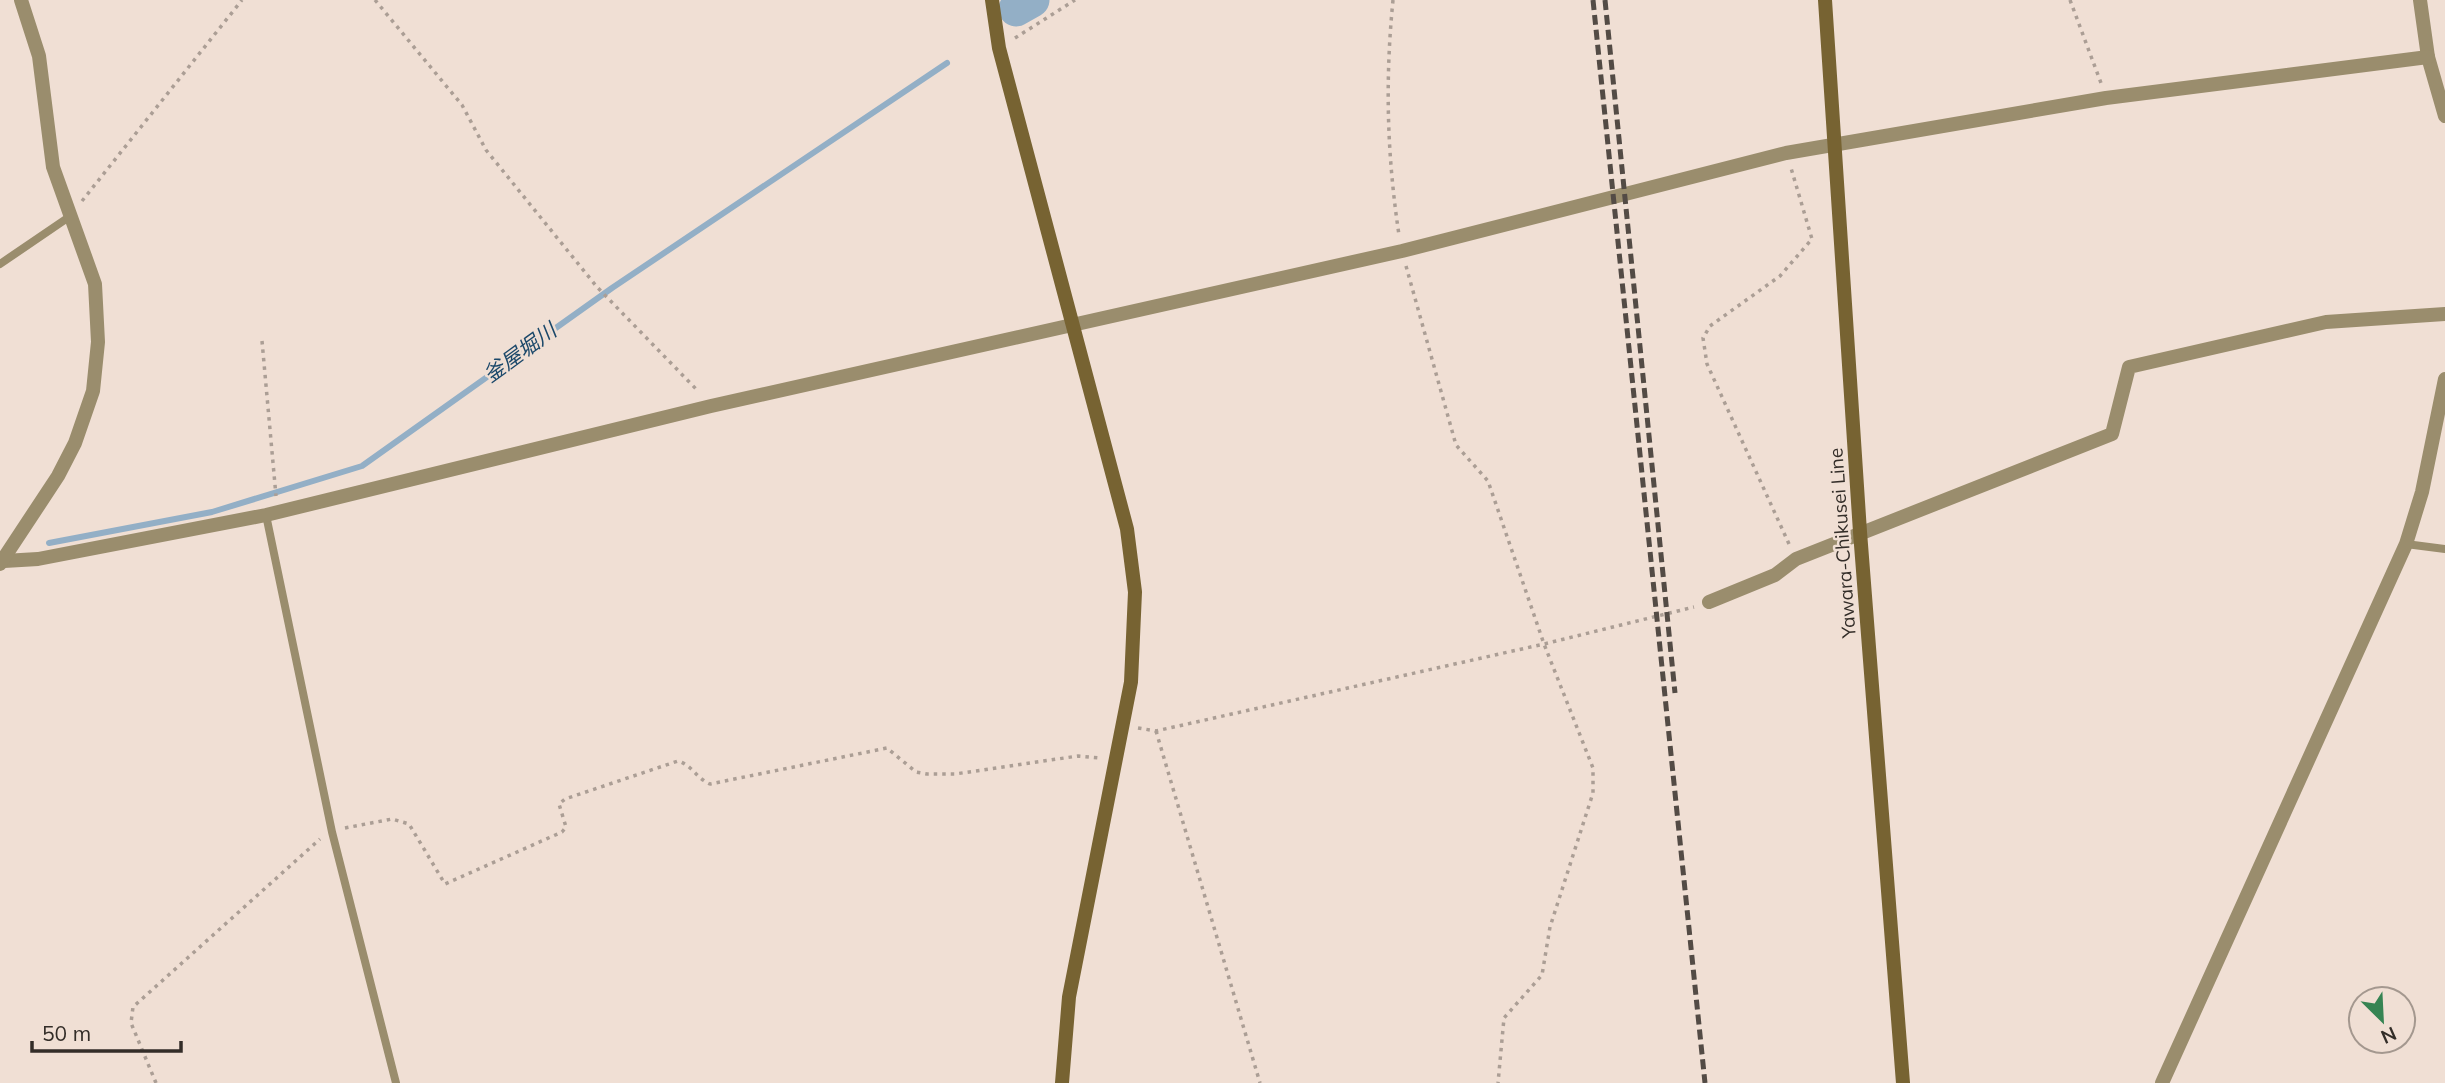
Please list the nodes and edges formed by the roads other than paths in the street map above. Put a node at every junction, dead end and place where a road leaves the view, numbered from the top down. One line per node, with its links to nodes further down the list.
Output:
1 (21, 0): 8 (street)
2 (992, 0): 11 (street)
3 (1825, 0): 7 (street, Yawara-Chikusei Line)
4 (2420, 0): 5 (street)
5 (2428, 57): 6 (street); 7 (street)
6 (2445, 116)
7 (1834, 145): 11 (street); 14 (street, Yawara-Chikusei Line)
8 (69, 217): 9 (lane); 17 (street)
9 (0, 264)
10 (2445, 314): 14 (street)
11 (1072, 324): 13 (street); 20 (street)
12 (2445, 379): 15 (street)
13 (272, 514): 17 (street); 19 (lane)
14 (1860, 532): 18 (street); 21 (street, Yawara-Chikusei Line)
15 (2406, 544): 16 (lane); 22 (street)
16 (2445, 549)
17 (2, 563)
18 (1709, 602)
19 (396, 1083)
20 (1062, 1083)
21 (1903, 1083)
22 (2162, 1083)

